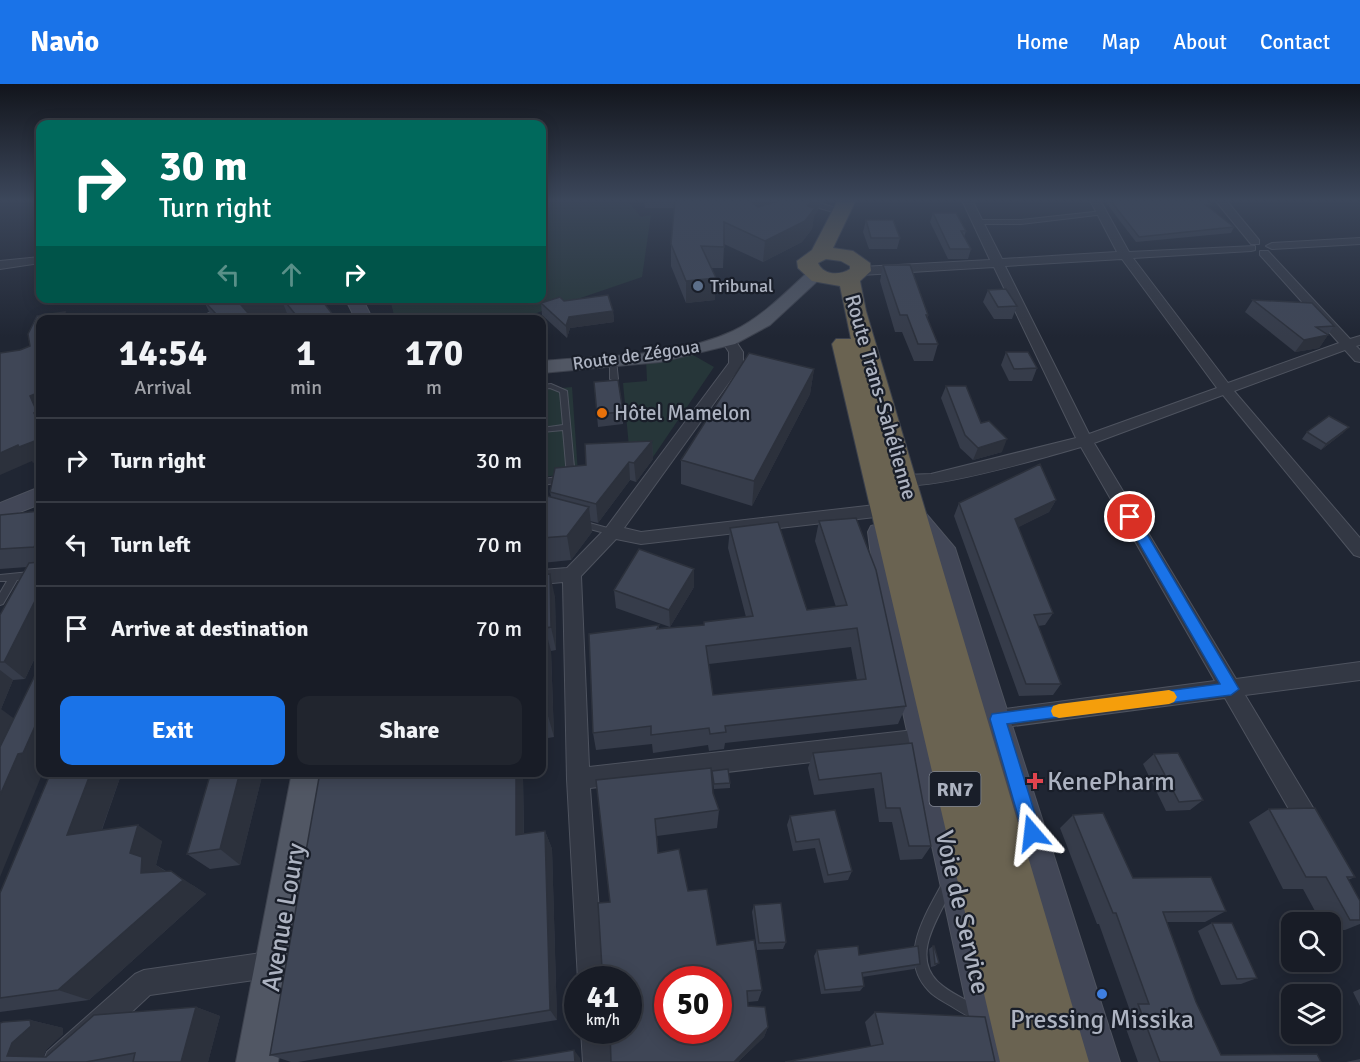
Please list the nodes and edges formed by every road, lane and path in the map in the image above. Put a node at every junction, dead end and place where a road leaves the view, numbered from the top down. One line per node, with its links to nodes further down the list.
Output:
1 (830, 246): 11 (highway)
2 (844, 246): 11 (highway)
3 (989, 246): 12 (street)
4 (1120, 246): 9 (street)
5 (1244, 246): 9 (street)
6 (1255, 246): 8 (street)
7 (1318, 246): 8 (street)
8 (1268, 250): 18 (street)
9 (1124, 254): 12 (street); 23 (street)
10 (36, 260): 13 (street)
11 (837, 260): 12 (street); 16 (main road, Route de Zégoua); 19 (main road, Route de Zégoua); 29 (highway, Route Trans-Sahélienne / RN7); 29 (highway, Route Trans-Sahélienne / RN7)
12 (997, 263): 26 (street)
13 (0, 265)
14 (246, 303): 15 (street)
15 (212, 315)
16 (728, 340): 21 (main road, Route de Zégoua); 32 (street)
17 (1360, 340): 18 (street)
18 (1345, 345): 20 (street); 23 (street)
19 (546, 356)
20 (1360, 358)
21 (546, 367)
22 (546, 387): 24 (lane)
23 (1225, 389): 26 (street); 33 (street)
24 (566, 428): 25 (lane); 27 (lane)
25 (546, 430)
26 (1085, 441): 29 (street); 41 (street)
27 (546, 481)
28 (36, 497): 30 (main road)
29 (897, 506): 32 (street); 42 (main road); 43 (main road, Voie de Service); 56 (highway, RN7); 57 (highway, RN7)
30 (0, 512)
31 (572, 521): 32 (lane)
32 (612, 532): 34 (street)
33 (1360, 550)
34 (572, 573): 36 (street); 45 (street)
35 (36, 574): 37 (lane)
36 (546, 576)
37 (14, 577): 38 (lane); 39 (lane)
38 (0, 578)
39 (0, 601)
40 (1360, 671): 41 (street)
41 (1231, 689): 42 (street); 46 (street)
42 (998, 719): 58 (main road)
43 (923, 740): 45 (street); 47 (main road, Voie de Service)
44 (308, 777): 48 (main road, Avenue Loury)
45 (578, 779): 49 (street)
46 (1325, 849)
47 (954, 873): 50 (main road, Voie de Service); 50 (lane)
48 (275, 964): 52 (street); 53 (main road, Avenue Loury)
49 (590, 966)
50 (988, 1021): 55 (main road, Voie de Service)
51 (596, 1044): 54 (street)
52 (57, 1062)
53 (257, 1062)
54 (597, 1062)
55 (998, 1062)
56 (1024, 1062)
57 (1065, 1062)
58 (1101, 1062)

